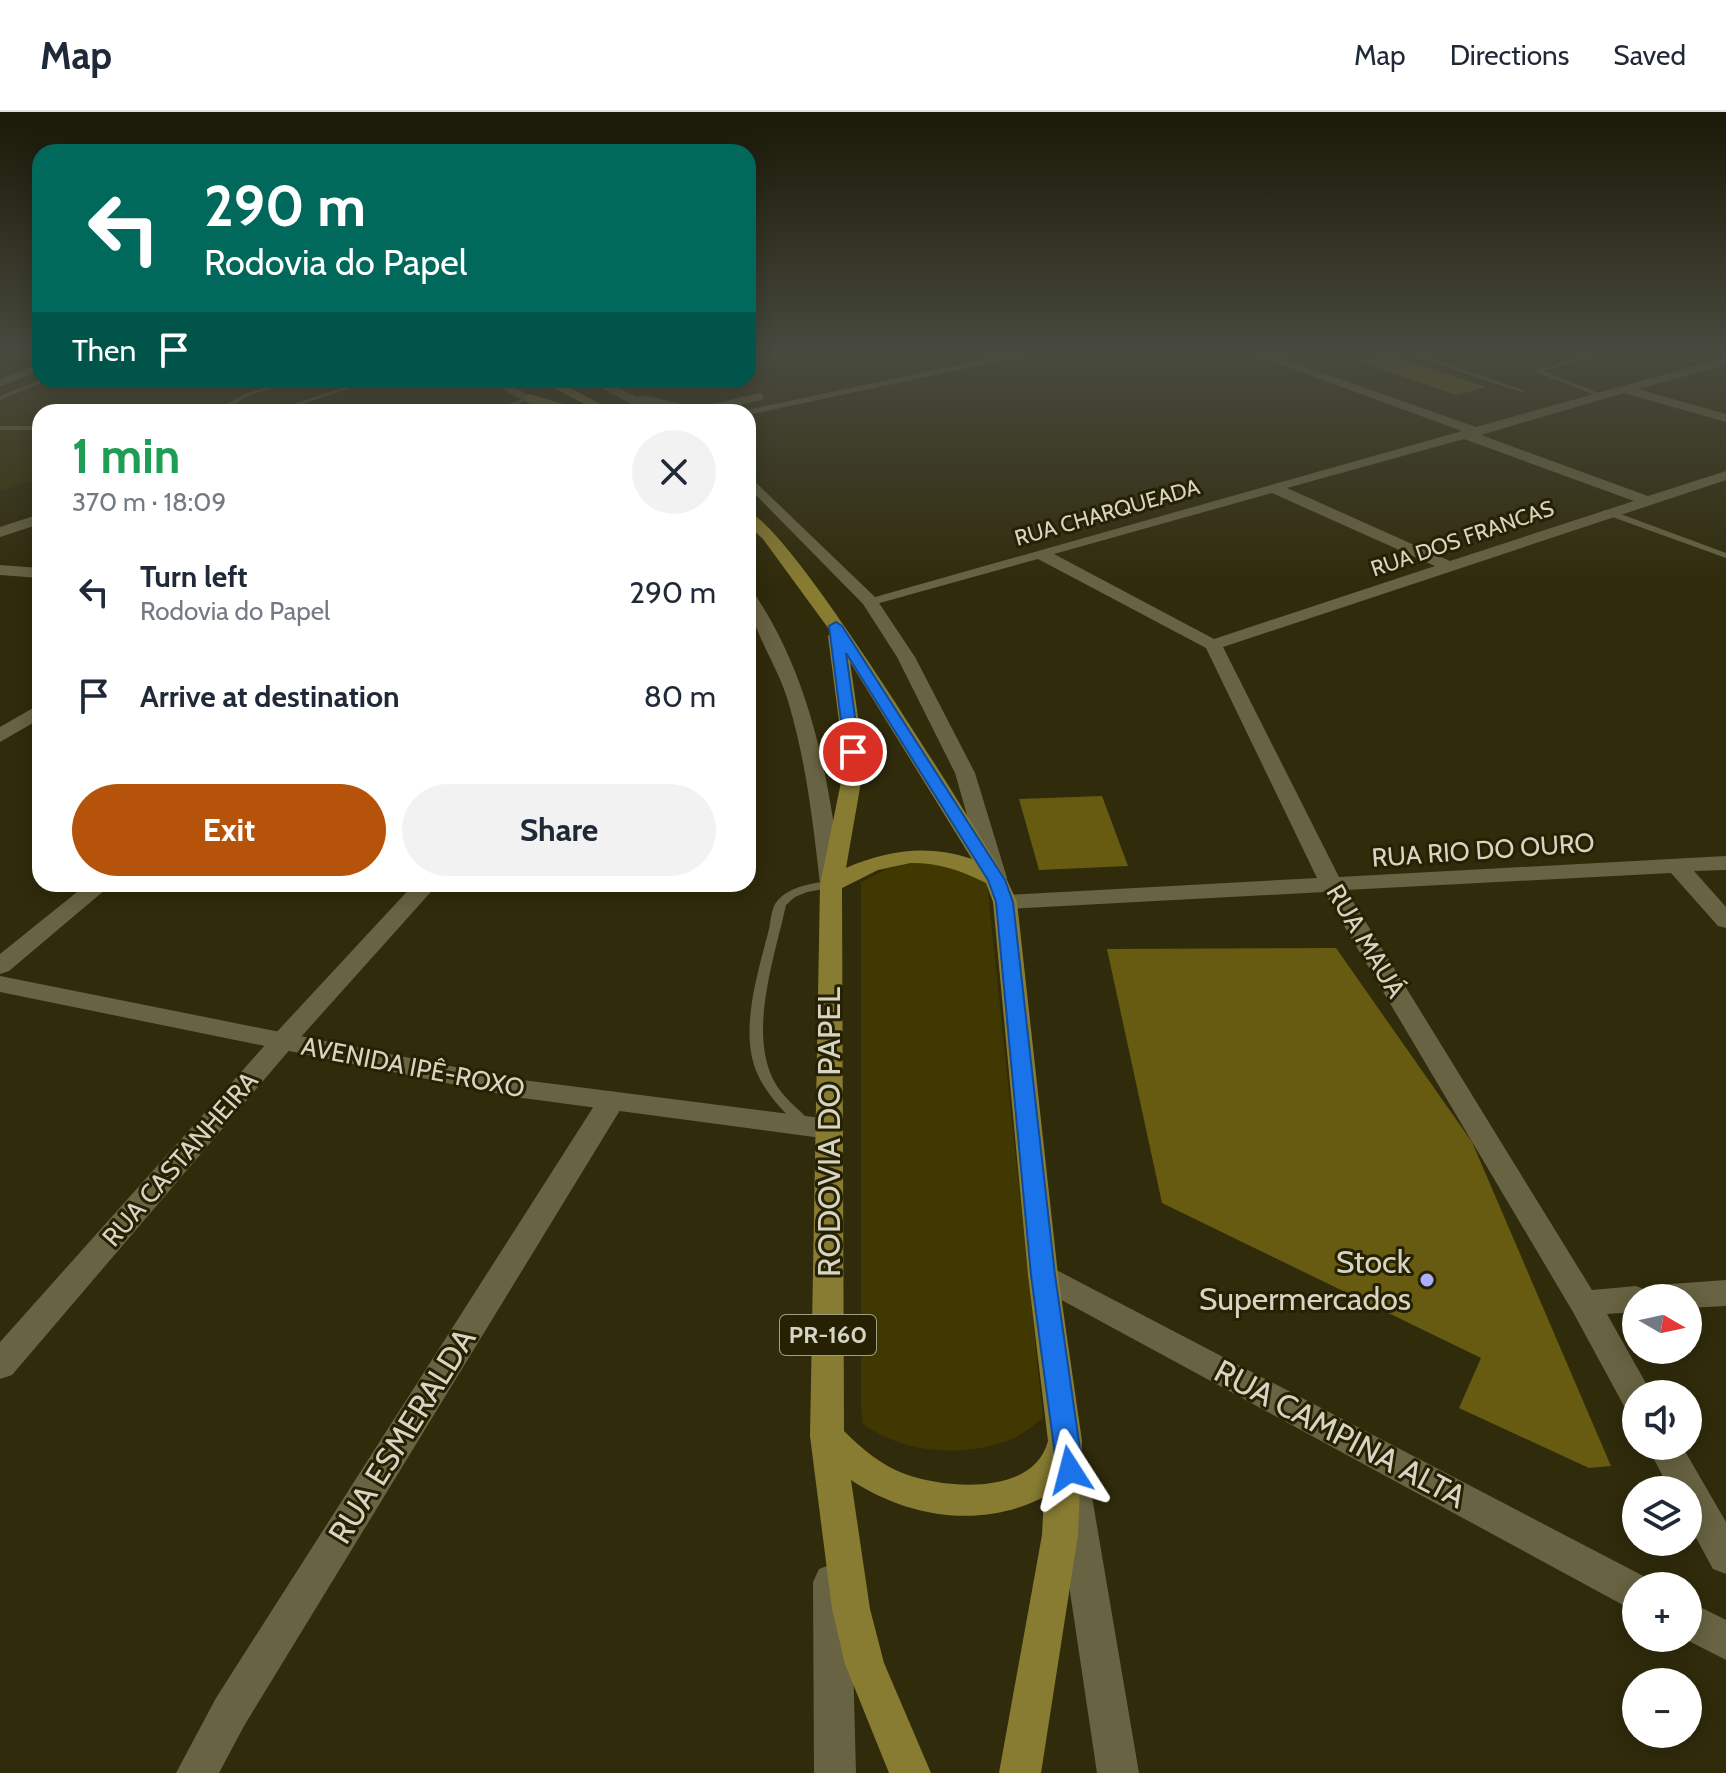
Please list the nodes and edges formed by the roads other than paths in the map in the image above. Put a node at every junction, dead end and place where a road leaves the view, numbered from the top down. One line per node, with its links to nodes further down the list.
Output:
1 (1460, 429): 3 (street)
2 (1488, 429): 3 (street, RUA CHARQUEADA)
3 (1472, 433): 6 (street, RUA CHARQUEADA); 7 (street)
4 (1722, 479): 7 (street, RUA DOS FRANCAS)
5 (756, 487): 19 (street)
6 (1274, 488): 12 (street, RUA CHARQUEADA); 14 (street)
7 (1646, 500): 8 (street, RUA DOS FRANCAS)
8 (1607, 512): 13 (lane); 14 (street, RUA DOS FRANCAS)
9 (32, 522): 11 (street)
10 (756, 525): 21 (main road, RODOVIA DO PAPEL / PR-160)
11 (0, 532)
12 (1040, 553): 19 (street, RUA CHARQUEADA); 22 (street)
13 (1726, 556)
14 (1446, 565): 22 (street, RUA DOS FRANCAS)
15 (0, 570): 16 (street)
16 (19, 571): 17 (street); 18 (street)
17 (32, 572)
18 (0, 582)
19 (869, 601): 29 (street)
20 (756, 612): 27 (street)
21 (836, 626): 27 (main road, RODOVIA DO PAPEL / PR-160); 29 (main road, RODOVIA DO PAPEL / PR-160)
22 (1213, 645): 28 (street, RUA MAUÁ)
23 (32, 715): 24 (street)
24 (0, 736)
25 (1726, 863): 26 (street, RUA RIO DO OURO)
26 (1677, 866): 28 (street, RUA RIO DO OURO); 32 (street)
27 (831, 885): 29 (main road); 37 (main road, RODOVIA DO PAPEL / PR-160); 37 (lane)
28 (1333, 887): 29 (street, RUA RIO DO OURO); 42 (street, RUA MAUÁ)
29 (1000, 891): 38 (main road, RODOVIA DO PAPEL / PR-160)
30 (91, 892): 33 (street)
31 (420, 892): 35 (street, RUA CASTANHEIRA)
32 (1726, 921)
33 (0, 966)
34 (0, 984): 35 (street, AVENIDA IPÊ-ROXO)
35 (283, 1041): 36 (street, AVENIDA IPÊ-ROXO); 43 (street, RUA CASTANHEIRA)
36 (611, 1102): 37 (street, AVENIDA IPÊ-ROXO); 52 (street, RUA ESMERALDA)
37 (818, 1127): 45 (main road, RODOVIA DO PAPEL / PR-160)
38 (1043, 1275): 46 (main road, RODOVIA DO PAPEL / PR-160); 49 (street, RUA CAMPINA ALTA)
39 (1726, 1293): 40 (street)
40 (1702, 1295)
41 (1622, 1300): 42 (street)
42 (1584, 1303): 44 (street, RUA MAUÁ)
43 (0, 1365)
44 (1627, 1380)
45 (827, 1436): 46 (main road); 53 (street); 54 (main road, RODOVIA DO PAPEL / PR-160)
46 (1065, 1441): 55 (main road, RODOVIA DO PAPEL / PR-160); 56 (street)
47 (1672, 1460): 48 (street)
48 (1726, 1557)
49 (1622, 1585)
50 (1702, 1628): 51 (street)
51 (1726, 1641)
52 (197, 1773)
53 (835, 1773)
54 (910, 1773)
55 (1020, 1773)
56 (1118, 1773)

